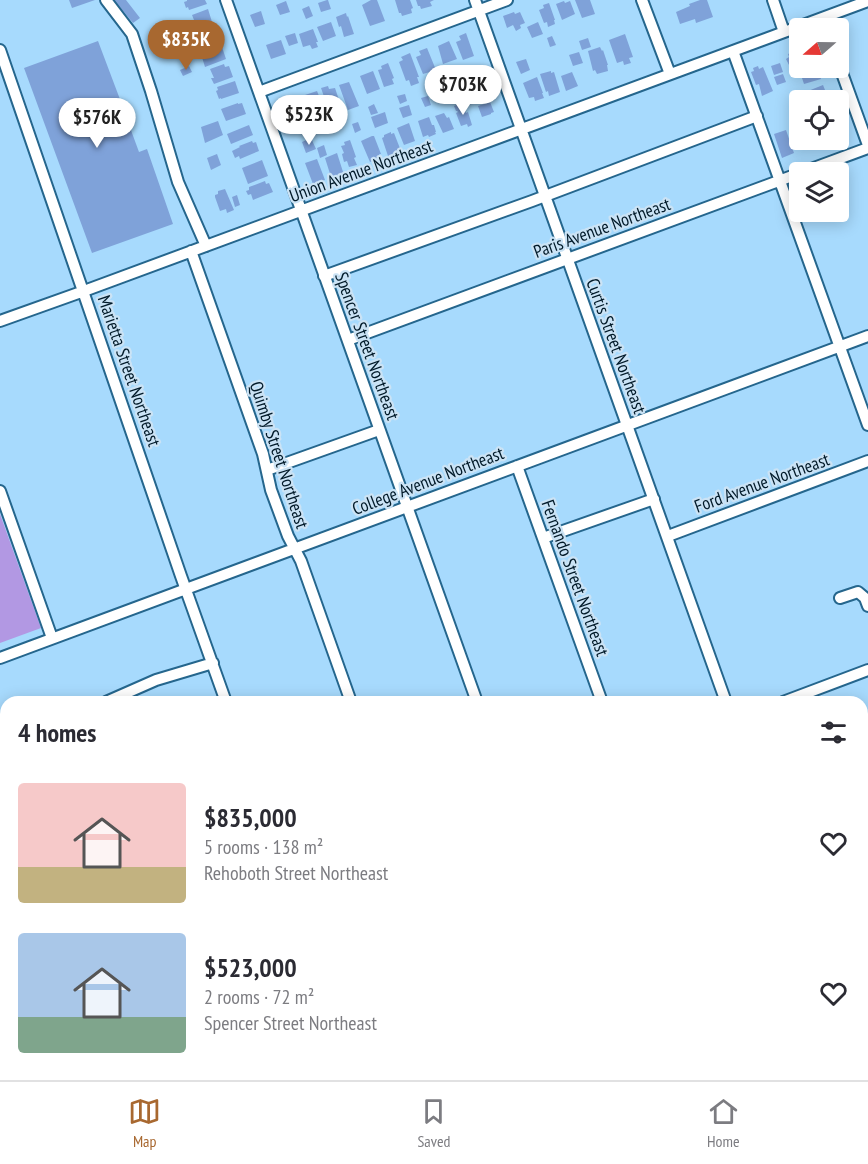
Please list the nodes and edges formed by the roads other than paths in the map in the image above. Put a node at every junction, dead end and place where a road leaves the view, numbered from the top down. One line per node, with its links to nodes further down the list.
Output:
1 (105, 0): 22 (street)
2 (225, 0): 15 (street, Spencer Street Northeast)
3 (507, 0): 7 (street)
4 (642, 0): 13 (street)
5 (773, 0): 10 (street)
6 (868, 1): 8 (street, Union Avenue Northeast)
7 (477, 5): 15 (street); 17 (street, Curtis Street Northeast)
8 (835, 18)
9 (789, 31): 10 (street, Union Avenue Northeast)
10 (784, 32): 12 (street, Union Avenue Northeast)
11 (0, 50): 26 (street, Marietta Street Northeast)
12 (733, 51): 13 (street, Union Avenue Northeast); 16 (street)
13 (670, 74): 17 (street, Union Avenue Northeast)
14 (844, 78): 18 (street)
15 (259, 92): 21 (street, Spencer Street Northeast)
16 (757, 116): 19 (street); 20 (street)
17 (521, 129): 20 (street, Curtis Street Northeast); 21 (street, Union Avenue Northeast)
18 (868, 147): 19 (street, Paris Avenue Northeast)
19 (780, 179): 24 (street, Paris Avenue Northeast); 30 (street)
20 (545, 196): 24 (street, Curtis Street Northeast); 25 (street)
21 (301, 211): 22 (street, Union Avenue Northeast); 25 (street, Spencer Street Northeast)
22 (206, 246): 23 (street, Union Avenue Northeast)
23 (191, 252): 26 (street, Union Avenue Northeast); 36 (street, Quimby Street Northeast)
24 (567, 259): 29 (street, Paris Avenue Northeast); 32 (street, Curtis Street Northeast)
25 (324, 276): 29 (street, Spencer Street Northeast)
26 (84, 291): 27 (street, Union Avenue Northeast); 43 (street, Marietta Street Northeast)
27 (0, 321)
28 (868, 336): 30 (street, College Avenue Northeast)
29 (348, 340): 33 (street, Spencer Street Northeast)
30 (840, 347): 31 (street); 32 (street, College Avenue Northeast)
31 (868, 424)
32 (627, 425): 35 (street, College Avenue Northeast); 38 (street, Curtis Street Northeast)
33 (379, 430): 36 (street); 39 (street, Spencer Street Northeast)
34 (868, 461): 40 (street, Ford Avenue Northeast)
35 (517, 466): 39 (street, College Avenue Northeast); 41 (street, Fernando Street Northeast)
36 (267, 470): 42 (street, Quimby Street Northeast)
37 (0, 491): 46 (street)
38 (654, 499): 40 (street, Curtis Street Northeast); 41 (street)
39 (406, 507): 42 (street, College Avenue Northeast); 53 (street, Spencer Street Northeast)
40 (668, 536): 55 (street, Curtis Street Northeast)
41 (543, 538): 54 (street, Fernando Street Northeast)
42 (294, 549): 43 (street, College Avenue Northeast); 52 (street, Quimby Street Northeast)
43 (186, 589): 46 (street, College Avenue Northeast); 48 (street, Marietta Street Northeast)
44 (840, 598): 45 (street)
45 (868, 606)
46 (52, 638): 47 (street, College Avenue Northeast)
47 (0, 658)
48 (213, 663): 50 (street); 51 (street, Marietta Street Northeast)
49 (868, 670): 56 (street)
50 (120, 696)
51 (224, 696)
52 (349, 696)
53 (475, 696)
54 (600, 696)
55 (724, 696)
56 (799, 696)

